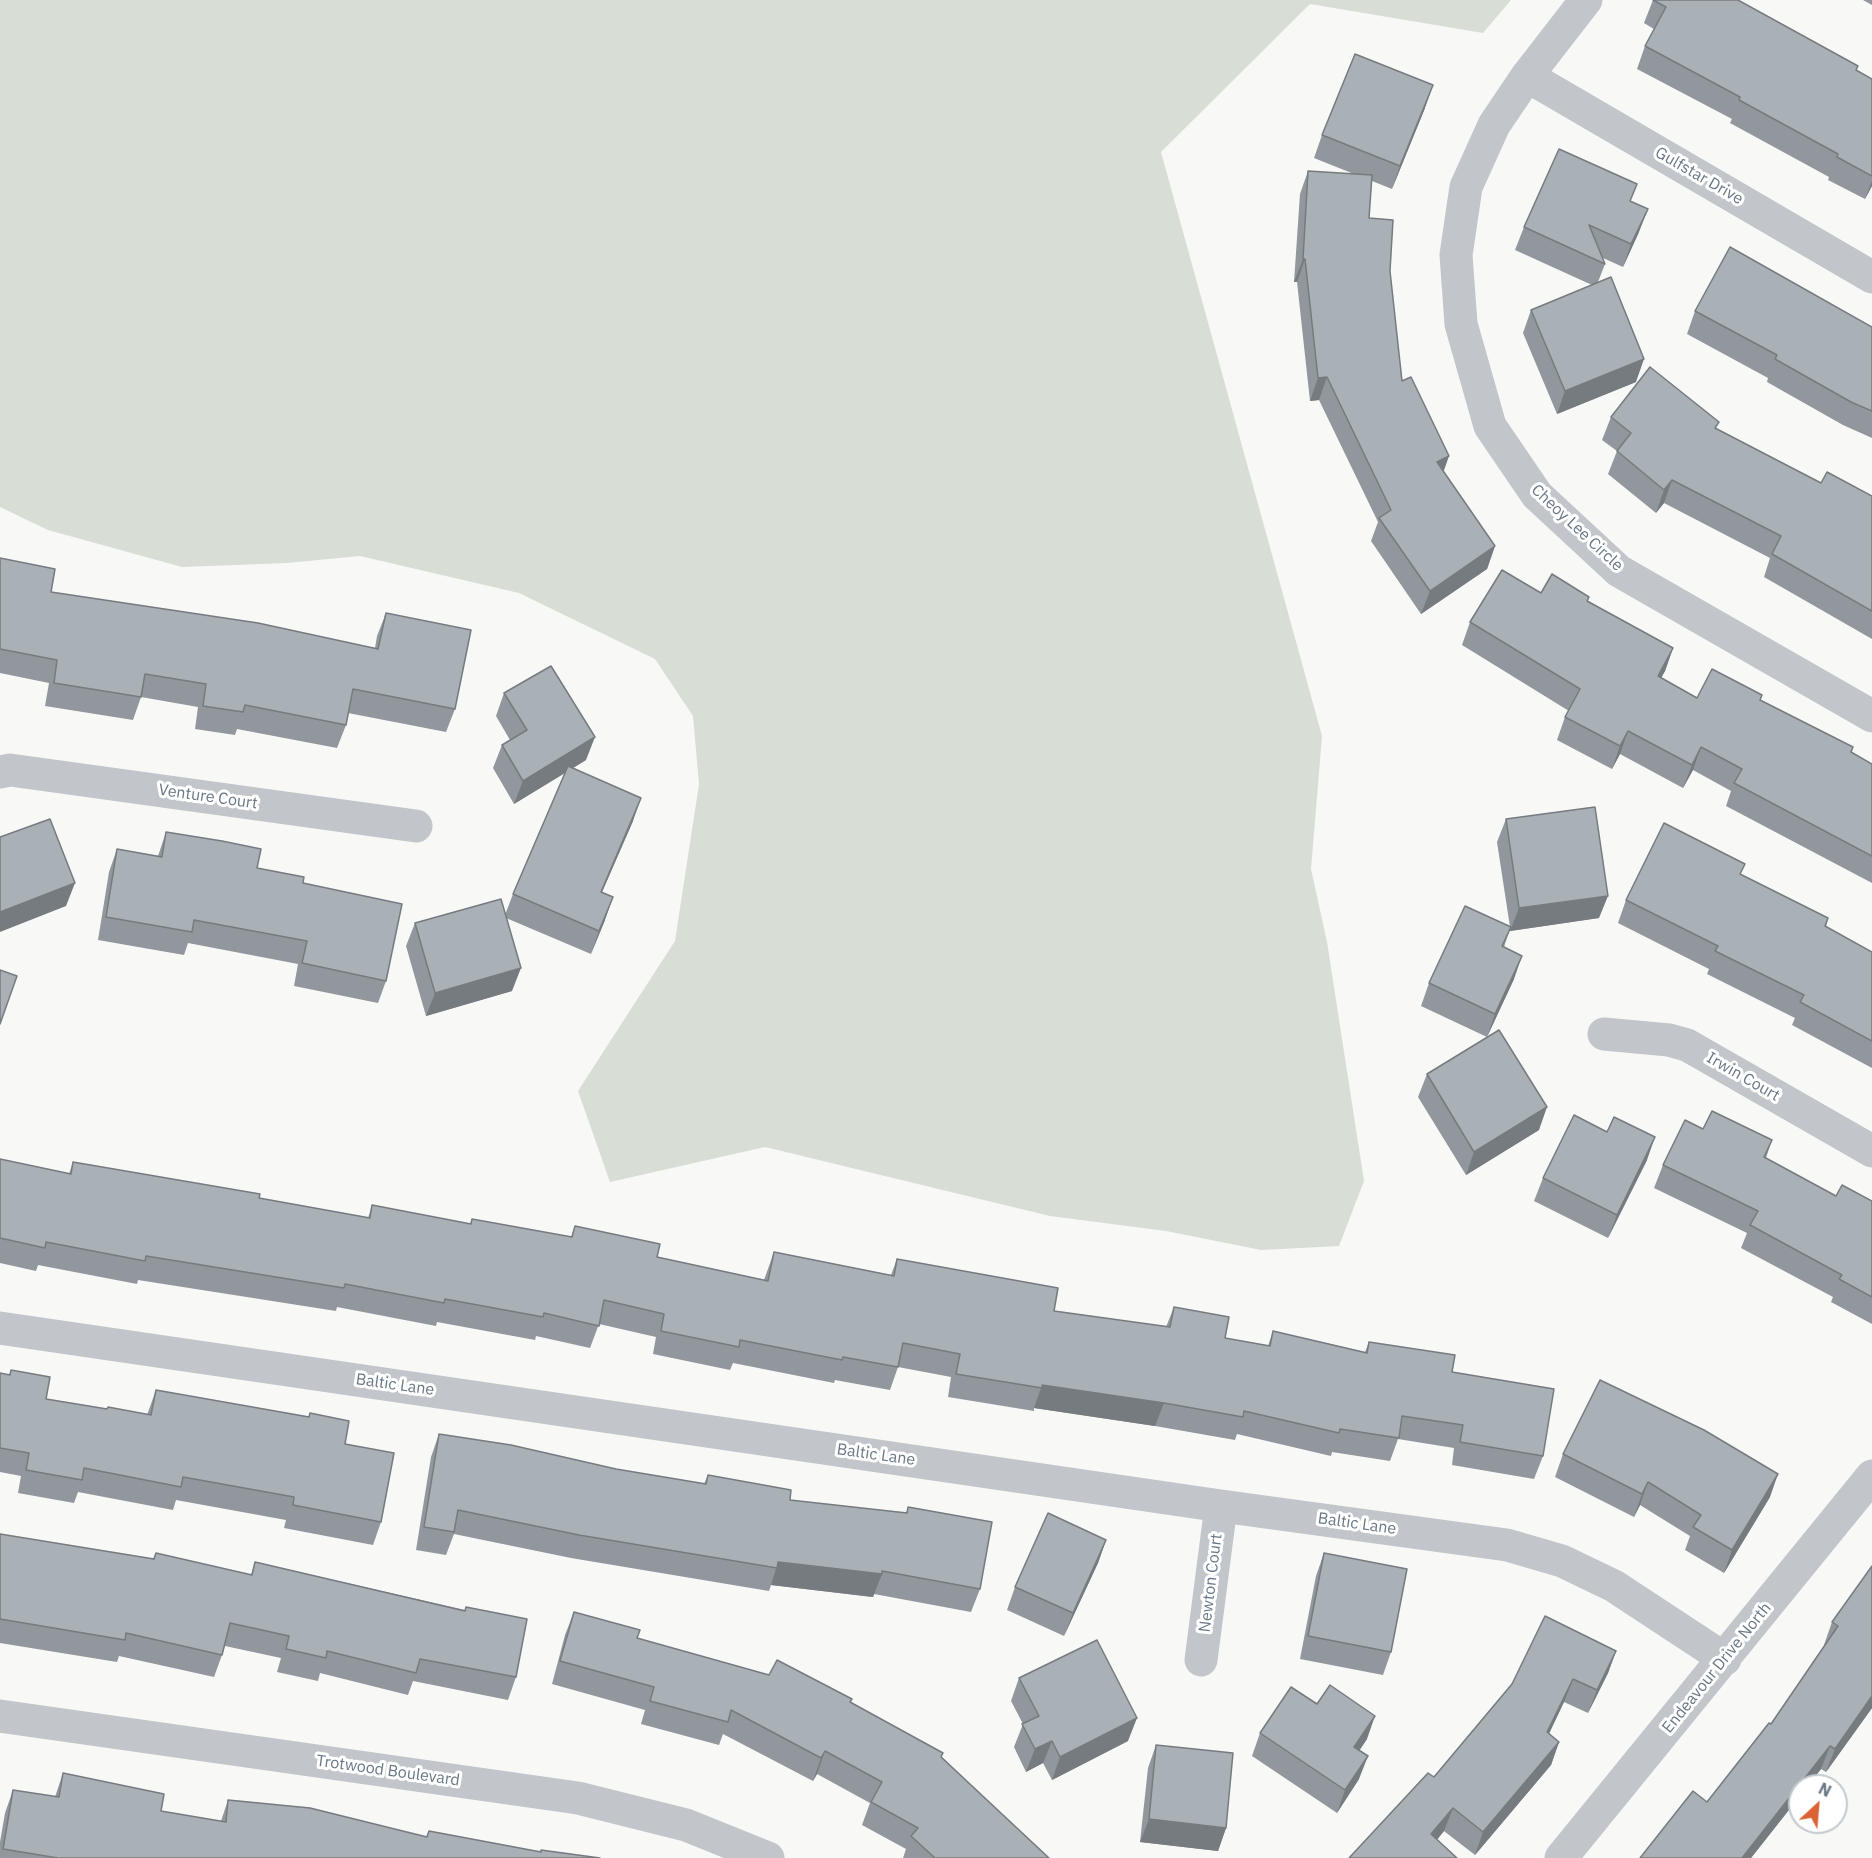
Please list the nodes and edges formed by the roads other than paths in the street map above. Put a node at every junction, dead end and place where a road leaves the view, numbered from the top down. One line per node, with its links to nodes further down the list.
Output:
1 (1586, 0): 2 (street, Cheoy Lee Circle)
2 (1527, 76): 3 (street, Gulfstar Drive); 4 (street, Cheoy Lee Circle)
3 (1872, 277)
4 (1872, 716)
5 (0, 772): 6 (street, Venture Court)
6 (416, 826)
7 (1604, 1034): 8 (street, Irwin Court)
8 (1872, 1151)
9 (0, 1328): 11 (street, Baltic Lane)
10 (1872, 1476): 12 (street, Endeavour Drive North)
11 (1221, 1506): 12 (street, Baltic Lane); 13 (street, Newton Court)
12 (1725, 1659): 16 (street, Endeavour Drive North)
13 (1201, 1660)
14 (0, 1716): 15 (street, Trotwood Boulevard)
15 (768, 1858)
16 (1561, 1858)

